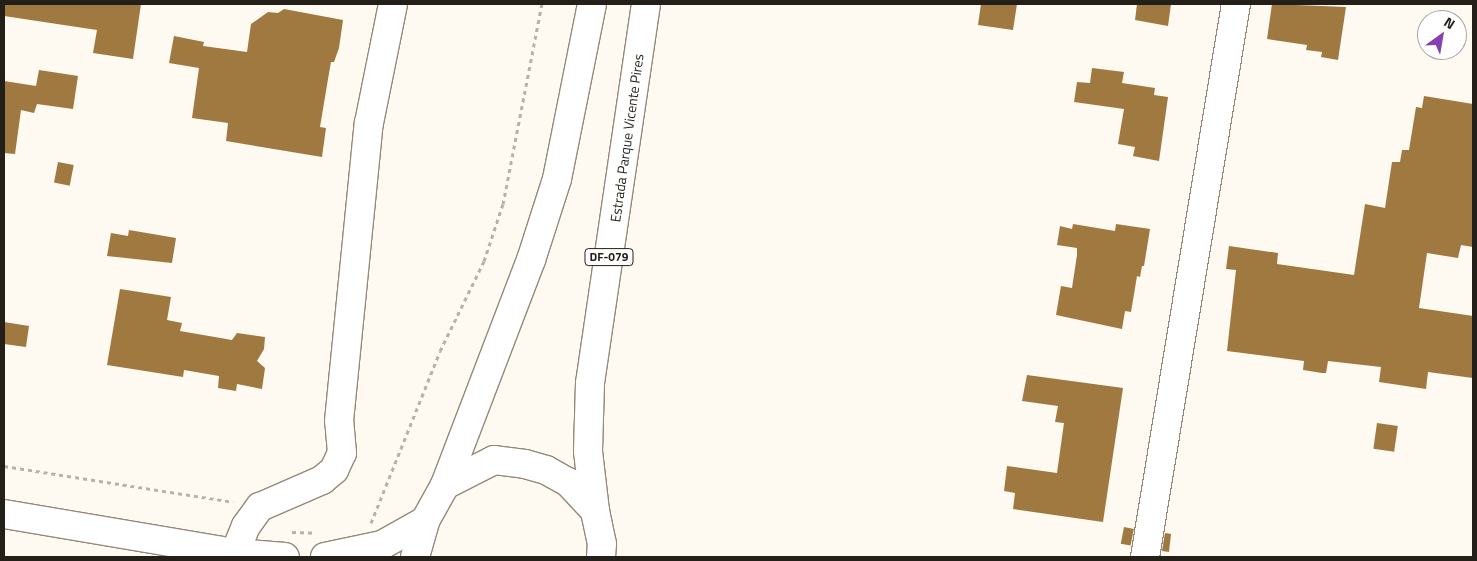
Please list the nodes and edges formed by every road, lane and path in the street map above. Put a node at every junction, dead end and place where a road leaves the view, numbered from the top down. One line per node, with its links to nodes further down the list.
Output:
1 (393, 4): 8 (street)
2 (542, 4): 13 (path)
3 (592, 4): 7 (street)
4 (646, 4): 9 (street, Estrada Parque Vicente Pires / DF-079)
5 (1236, 4): 18 (street)
6 (4, 466): 8 (path)
7 (446, 485): 9 (street); 11 (street)
8 (260, 506): 12 (path); 15 (street)
9 (595, 510): 14 (street, DF-079)
10 (4, 514): 15 (street)
11 (425, 521): 13 (street); 17 (street)
12 (323, 545): 13 (street)
13 (362, 552)
14 (605, 553)
15 (235, 555): 16 (street)
16 (285, 557)
17 (415, 557)
18 (1145, 557)

